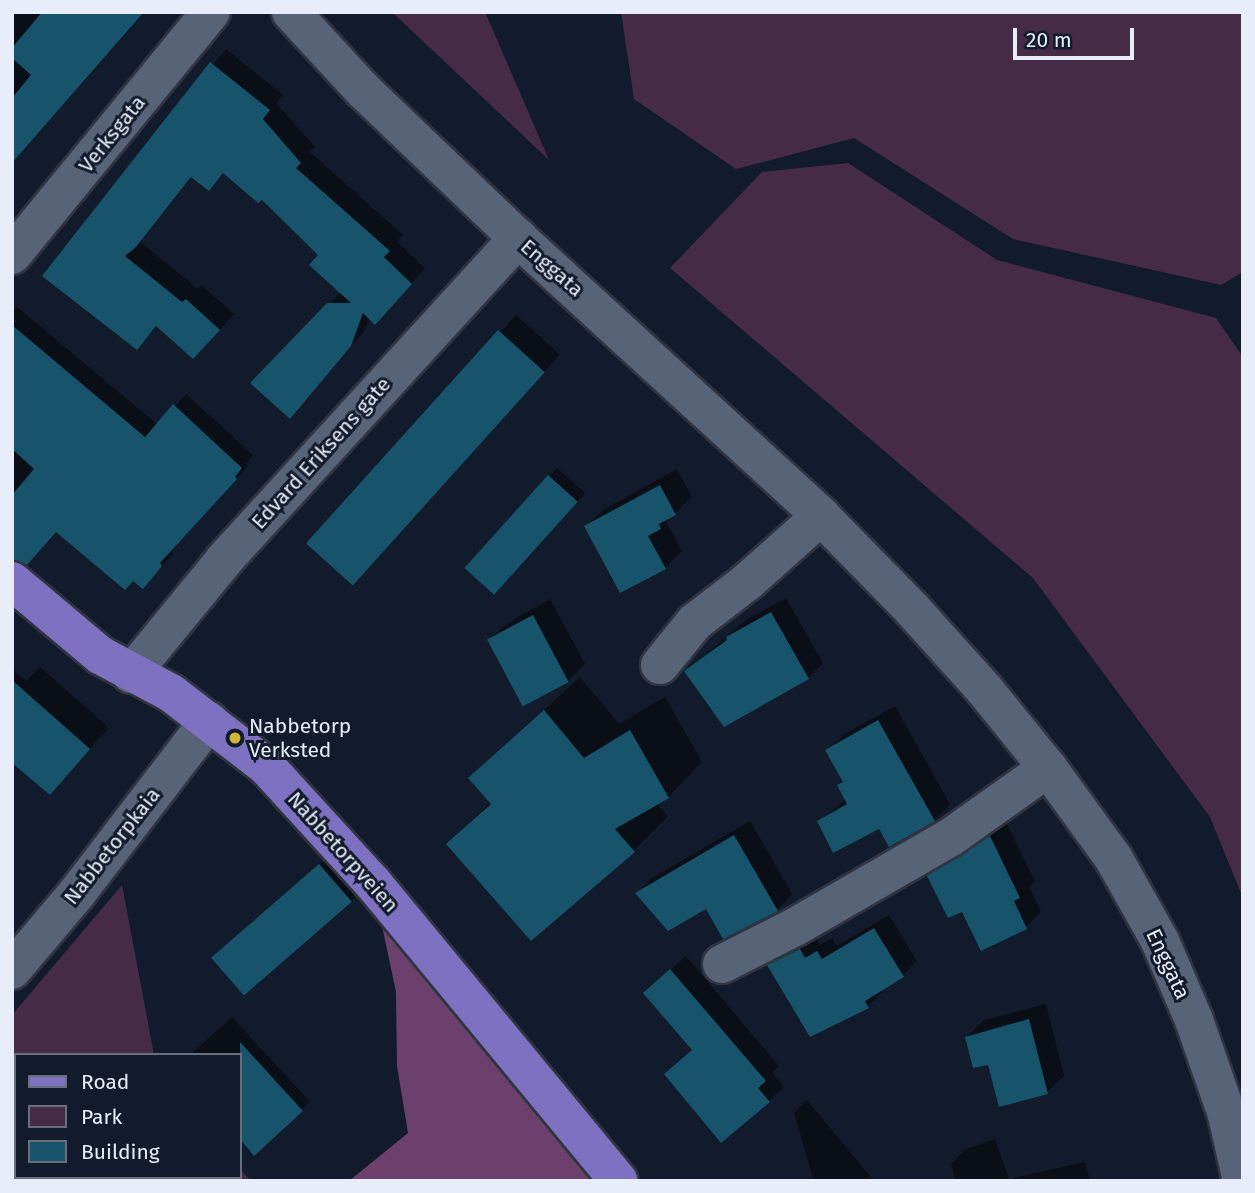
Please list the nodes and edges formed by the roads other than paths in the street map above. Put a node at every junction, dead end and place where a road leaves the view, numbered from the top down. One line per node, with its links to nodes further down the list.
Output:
1 (211, 12): 4 (street, Verksgata)
2 (291, 12): 3 (street, Enggata)
3 (518, 238): 5 (street, Enggata); 8 (street, Edvard Eriksens gate)
4 (12, 255)
5 (821, 516): 7 (street); 10 (street, Enggata)
6 (12, 581): 8 (main road, Nabbetorpveien)
7 (660, 665)
8 (131, 674): 9 (main road, Nabbetorpveien)
9 (209, 721): 12 (street, Nabbetorpkaia); 13 (main road, Nabbetorpveien)
10 (1048, 768): 11 (street); 14 (street, Enggata)
11 (723, 964)
12 (12, 970)
13 (620, 1181)
14 (1242, 1181)

